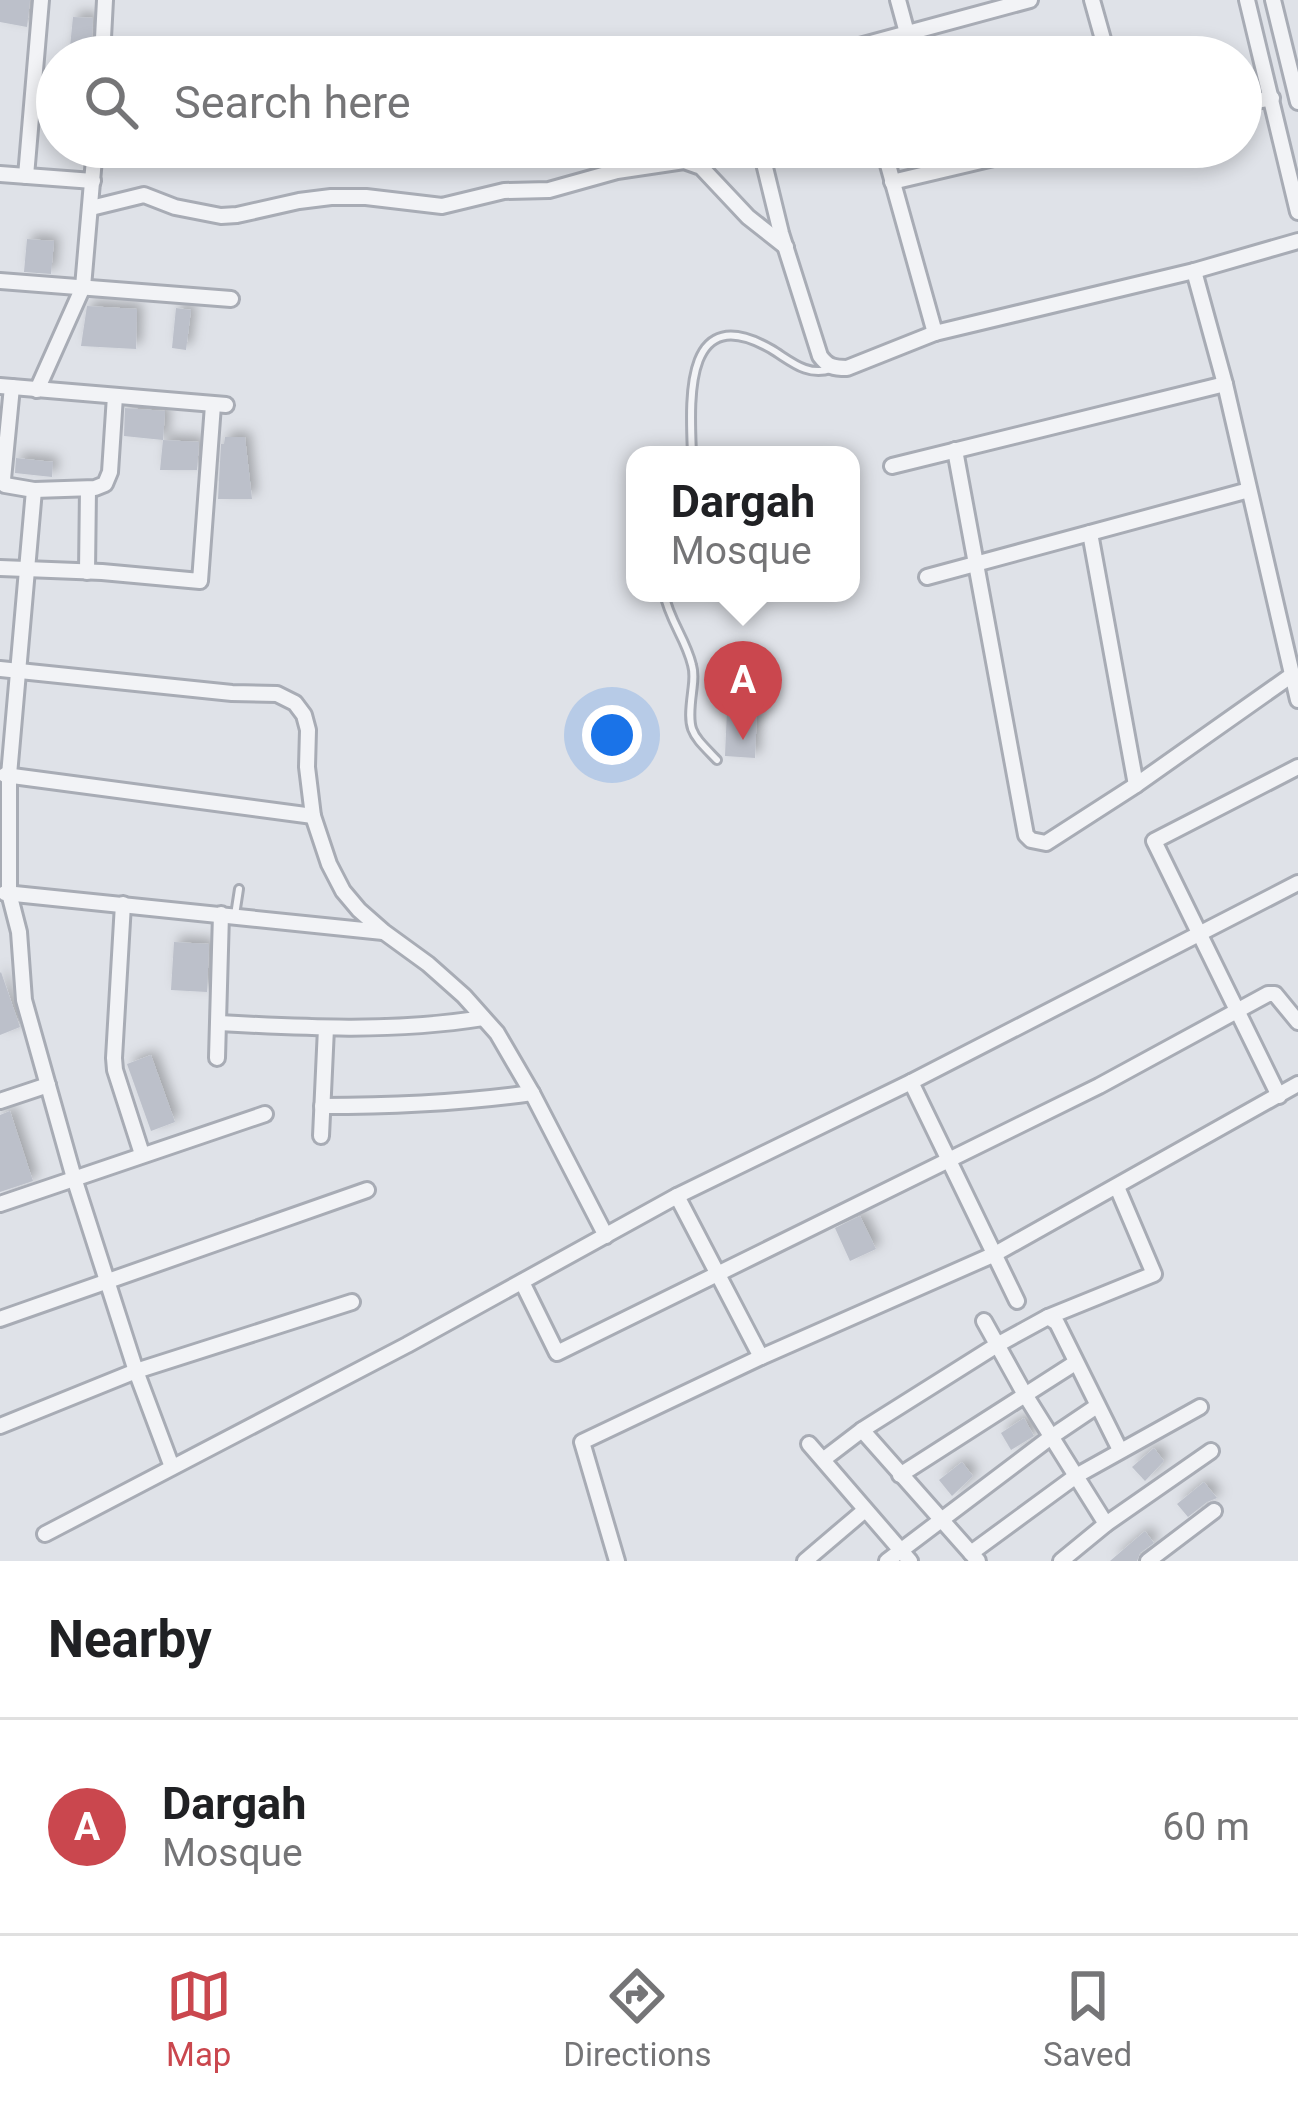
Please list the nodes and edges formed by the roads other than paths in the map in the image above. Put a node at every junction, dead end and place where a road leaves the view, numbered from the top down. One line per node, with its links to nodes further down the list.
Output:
1 (41, 0): 10 (street)
2 (106, 0): 11 (street)
3 (898, 0): 9 (street)
4 (1030, 0): 9 (street)
5 (1092, 0): 13 (street)
6 (1247, 0): 14 (street)
7 (1292, 0): 8 (street)
8 (1274, 2): 19 (street)
9 (907, 33): 12 (street)
10 (38, 36)
11 (103, 36)
12 (900, 36)
13 (1102, 36)
14 (1256, 36)
15 (36, 59): 27 (street)
16 (1262, 59): 17 (street)
17 (1272, 98): 18 (street); 31 (street)
18 (1262, 100)
19 (1298, 102)
20 (94, 168): 28 (street)
21 (637, 168): 30 (street)
22 (702, 168): 33 (street)
23 (765, 168): 33 (street)
24 (888, 168): 29 (street)
25 (951, 168): 29 (street)
26 (0, 174): 27 (street)
27 (26, 176): 28 (street)
28 (93, 181): 30 (street)
29 (892, 182): 38 (street)
30 (91, 208): 36 (street)
31 (1298, 212)
32 (1298, 241): 34 (street)
33 (786, 247): 39 (street)
34 (1193, 271): 38 (street); 40 (street)
35 (0, 281): 36 (street)
36 (83, 287): 37 (street); 42 (street)
37 (231, 299)
38 (935, 333): 39 (street)
39 (835, 368): 44 (lane)
40 (1225, 384): 45 (street); 49 (street)
41 (6, 387): 42 (street); 48 (street)
42 (38, 390): 43 (street)
43 (115, 396): 47 (street); 54 (street)
44 (691, 446)
45 (955, 450): 46 (street); 51 (street)
46 (892, 466)
47 (88, 489): 48 (street); 54 (street)
48 (34, 490): 53 (street)
49 (1249, 490): 50 (street); 59 (street)
50 (1090, 533): 51 (street); 64 (street)
51 (976, 564): 55 (street); 64 (street)
52 (0, 568): 53 (street)
53 (28, 570): 54 (street); 58 (street)
54 (88, 572)
55 (927, 577)
56 (666, 602): 61 (lane)
57 (0, 669): 58 (street)
58 (17, 671): 63 (street); 65 (street)
59 (1292, 675): 60 (street); 64 (street)
60 (1298, 700)
61 (717, 760)
62 (1298, 767): 72 (street)
63 (4, 775): 65 (street); 68 (street)
64 (1136, 784)
65 (313, 817): 71 (street)
66 (1298, 883): 72 (street)
67 (239, 889): 70 (lane)
68 (5, 892): 69 (street); 80 (street)
69 (123, 904): 70 (street); 88 (street)
70 (228, 915): 71 (street); 75 (street)
71 (384, 932): 74 (street)
72 (1199, 934): 73 (street); 79 (street)
73 (1236, 1012): 76 (street); 83 (street); 89 (street)
74 (483, 1018): 77 (street); 82 (street)
75 (219, 1022): 77 (street); 78 (street)
76 (1298, 1022)
77 (326, 1028): 85 (street)
78 (217, 1058)
79 (911, 1082): 89 (street); 93 (street)
80 (48, 1084): 84 (street); 90 (street)
81 (1298, 1084): 83 (street)
82 (532, 1093): 85 (street); 95 (street)
83 (1279, 1096): 91 (street)
84 (0, 1101)
85 (322, 1106): 87 (street)
86 (266, 1114): 88 (street)
87 (321, 1136)
88 (142, 1154): 90 (street)
89 (949, 1160): 96 (street); 97 (street)
90 (74, 1178): 94 (street); 98 (street)
91 (1117, 1187): 96 (street); 102 (street)
92 (368, 1190): 98 (street)
93 (677, 1196): 95 (street); 97 (street)
94 (0, 1204)
95 (606, 1236): 99 (street)
96 (995, 1254): 101 (street); 106 (street)
97 (717, 1276): 99 (street); 106 (street)
98 (108, 1282): 103 (street); 108 (street)
99 (522, 1282): 119 (street)
100 (352, 1301): 108 (street)
101 (1018, 1301)
102 (1048, 1317): 105 (street); 107 (street)
103 (0, 1319)
104 (984, 1321): 105 (street)
105 (998, 1345): 109 (street); 113 (street)
106 (761, 1358): 129 (street)
107 (1075, 1363): 109 (street); 110 (street)
108 (136, 1371): 112 (street); 119 (street)
109 (1024, 1393): 114 (street); 120 (street)
110 (1097, 1406): 114 (street); 116 (street)
111 (1200, 1407): 116 (street)
112 (0, 1426)
113 (862, 1430): 118 (street); 120 (street)
114 (1051, 1437): 121 (street); 124 (street)
115 (809, 1444): 118 (street)
116 (1120, 1450): 121 (street)
117 (1211, 1450): 125 (street)
118 (824, 1459): 122 (street)
119 (172, 1467): 126 (street)
120 (900, 1475): 124 (street)
121 (1076, 1476): 125 (street); 128 (street)
122 (865, 1510): 127 (street); 130 (street)
123 (1214, 1511): 133 (street)
124 (941, 1520): 127 (street); 128 (street)
125 (1106, 1525): 132 (street)
126 (45, 1534)
127 (905, 1556): 131 (street)
128 (974, 1557)
129 (617, 1561)
130 (805, 1561)
131 (887, 1561)
132 (1061, 1561)
133 (1148, 1561)

